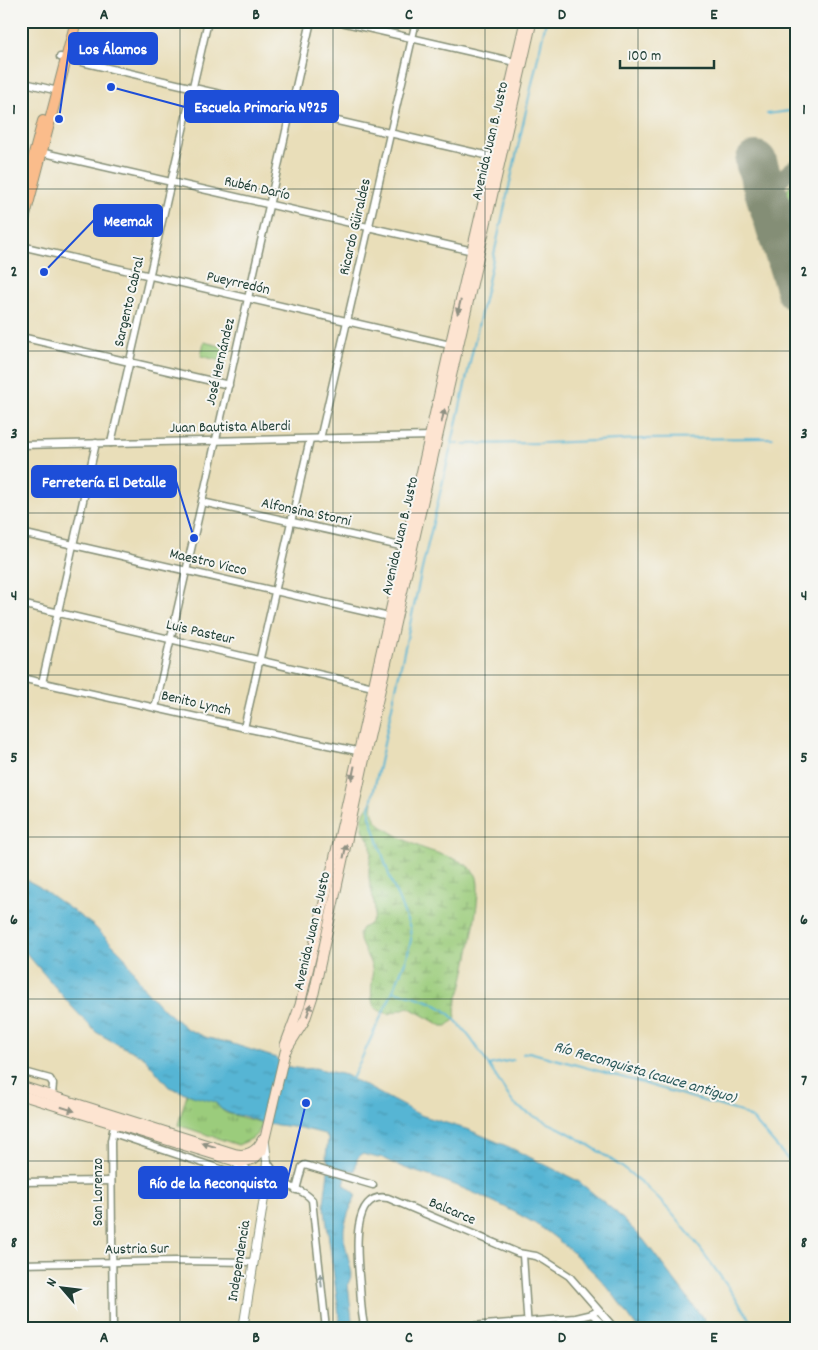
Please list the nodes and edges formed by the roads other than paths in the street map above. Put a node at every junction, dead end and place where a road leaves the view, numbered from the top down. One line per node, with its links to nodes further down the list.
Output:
1 (70, 21): 10 (main road)
2 (76, 21): 10 (main road)
3 (208, 21): 13 (street, Sargento Cabral)
4 (311, 21): 15 (street, José Hernández)
5 (336, 21): 9 (street)
6 (416, 21): 9 (street, Ricardo Güiraldes)
7 (525, 21): 11 (main road, Avenida Juan B. Justo)
8 (532, 21): 18 (main road, Avenida Juan B. Justo)
9 (412, 38): 11 (street); 16 (street, Ricardo Güiraldes)
10 (63, 58): 13 (street); 14 (main road)
11 (515, 62): 18 (main road, Avenida Juan B. Justo)
12 (21, 82): 14 (street)
13 (192, 88): 15 (street); 19 (street, Sargento Cabral)
14 (54, 90): 17 (main road)
15 (291, 110): 16 (street); 21 (street, José Hernández)
16 (390, 133): 18 (street); 23 (street, Ricardo Güiraldes)
17 (39, 151): 19 (street, Rubén Darío); 20 (main road); 22 (main road)
18 (497, 158): 26 (main road, Avenida Juan B. Justo); 34 (main road, Avenida Juan B. Justo, one-way to 18)
19 (171, 182): 21 (street, Rubén Darío); 27 (street, Sargento Cabral)
20 (21, 205)
21 (270, 205): 23 (street, Rubén Darío); 28 (street, José Hernández)
22 (23, 216): 24 (main road)
23 (368, 227): 26 (street, Rubén Darío); 29 (street, Ricardo Güiraldes)
24 (21, 231)
25 (21, 246): 27 (street, Pueyrredón)
26 (472, 251): 31 (main road, Avenida Juan B. Justo, one-way to 31)
27 (149, 276): 28 (street, Pueyrredón); 32 (street, Sargento Cabral)
28 (248, 299): 29 (street, Pueyrredón); 33 (street, José Hernández)
29 (346, 322): 31 (street, Pueyrredón); 36 (street, Ricardo Güiraldes)
30 (21, 337): 32 (street)
31 (450, 345): 34 (main road, Avenida Juan B. Justo)
32 (130, 362): 33 (street); 38 (street, Sargento Cabral)
33 (229, 385): 37 (street, José Hernández)
34 (434, 436): 36 (street, Juan Bautista Alberdi); 45 (main road, Avenida Juan B. Justo); 58 (main road, Avenida Juan B. Justo)
35 (310, 439): 36 (street, Juan Bautista Alberdi); 37 (street, Juan Bautista Alberdi); 42 (street)
36 (320, 439)
37 (216, 441): 38 (street, Juan Bautista Alberdi); 41 (street, José Hernández)
38 (111, 442): 39 (street, Juan Bautista Alberdi)
39 (96, 443): 40 (street, Juan Bautista Alberdi); 44 (street)
40 (21, 444)
41 (202, 502): 42 (street, Alfonsina Storni); 46 (street, José Hernández)
42 (291, 522): 45 (street, Alfonsina Storni); 47 (street)
43 (21, 533): 44 (street, Maestro Vicco)
44 (73, 545): 46 (street, Maestro Vicco); 49 (street)
45 (405, 547): 50 (main road, Avenida Juan B. Justo)
46 (186, 571): 47 (street, Maestro Vicco); 51 (street, José Hernández)
47 (275, 592): 50 (street, Maestro Vicco); 52 (street)
48 (21, 604): 49 (street, Luis Pasteur)
49 (58, 612): 51 (street, Luis Pasteur); 54 (street)
50 (389, 617): 55 (main road, Avenida Juan B. Justo)
51 (171, 639): 52 (street, Luis Pasteur); 56 (street, José Hernández)
52 (260, 660): 55 (street, Luis Pasteur); 57 (street)
53 (21, 678): 54 (street, Benito Lynch)
54 (42, 683): 56 (street, Benito Lynch)
55 (373, 686): 58 (main road, Avenida Juan B. Justo)
56 (155, 708): 57 (street, Benito Lynch)
57 (244, 728): 58 (street, Benito Lynch)
58 (362, 752): 64 (main road, Avenida Juan B. Justo)
59 (21, 1071): 62 (street)
60 (21, 1086): 62 (main road)
61 (21, 1094): 63 (main road, one-way to 63)
62 (52, 1095): 63 (main road)
63 (114, 1124): 64 (main road, one-way to 63); 65 (main road); 67 (street); 68 (street, San Lorenzo)
64 (265, 1136): 65 (main road); 66 (street, Independencia)
65 (233, 1161): 72 (street)
66 (267, 1161): 71 (street); 72 (street, Independencia)
67 (241, 1176)
68 (112, 1181): 69 (street); 75 (street, San Lorenzo)
69 (21, 1182)
70 (373, 1185): 71 (street)
71 (296, 1190): 81 (street, one-way to 71)
72 (264, 1198): 74 (street, Independencia)
73 (523, 1255): 77 (street, Balcarce); 78 (street); 82 (street, Balcarce)
74 (252, 1262): 75 (street, Austria Sur); 80 (street, Independencia)
75 (112, 1263): 76 (street, Austria Sur); 79 (street, San Lorenzo)
76 (21, 1264)
77 (595, 1312): 78 (street); 84 (street); 85 (street)
78 (528, 1326): 83 (street)
79 (113, 1329)
80 (243, 1329)
81 (326, 1329)
82 (365, 1329)
83 (434, 1329)
84 (606, 1329)
85 (614, 1329)

